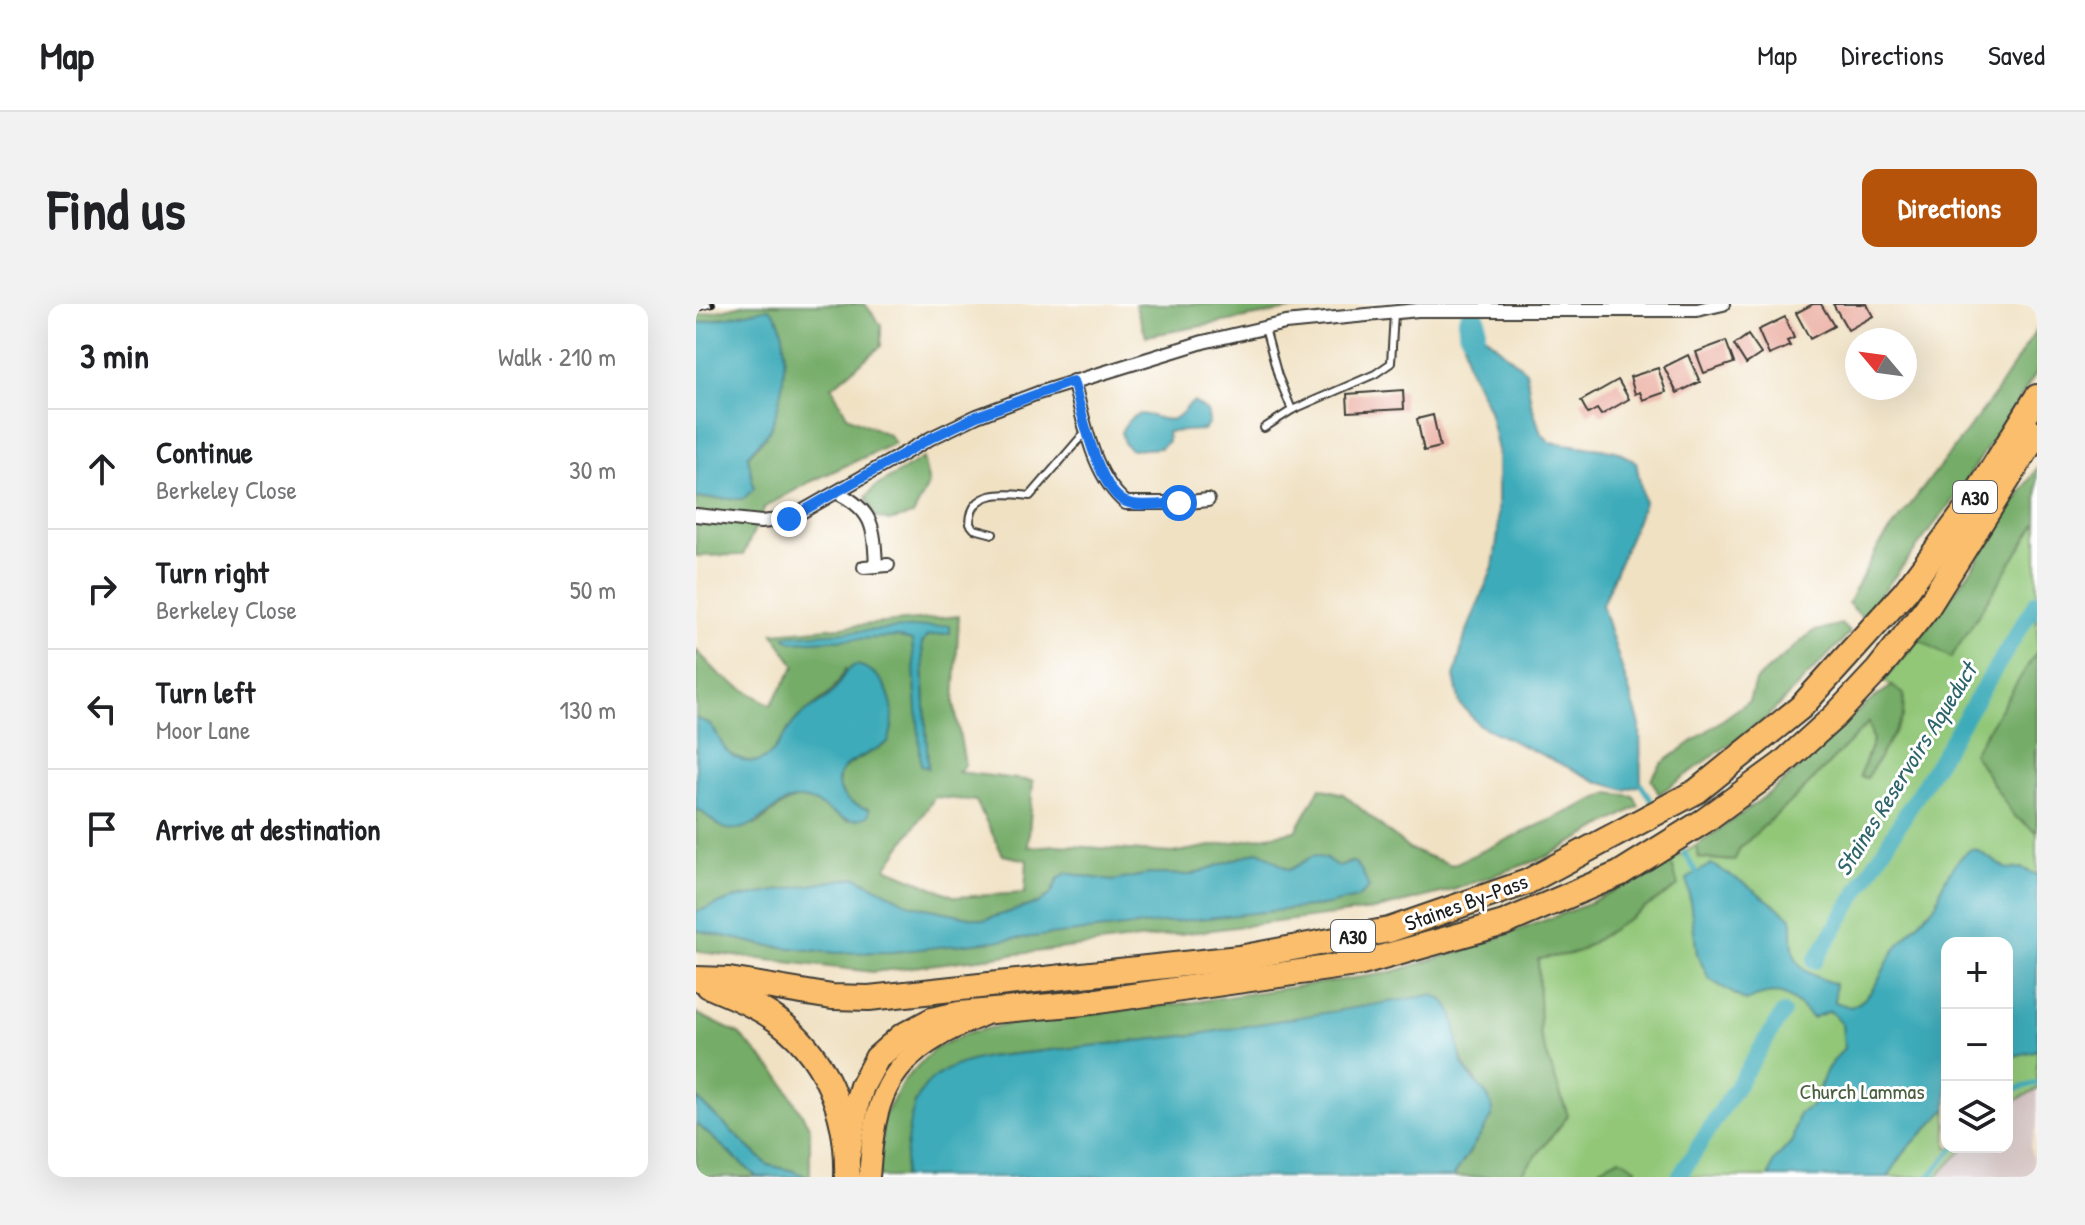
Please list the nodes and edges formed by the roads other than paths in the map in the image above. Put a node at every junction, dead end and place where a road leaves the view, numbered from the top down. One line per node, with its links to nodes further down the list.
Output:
1 (1723, 304): 2 (street)
2 (1394, 312): 3 (street); 6 (lane)
3 (1265, 328): 4 (street); 6 (lane)
4 (1073, 381): 8 (street); 10 (street)
5 (2037, 397): 15 (highway, Staines By-Pass / A30)
6 (1292, 410): 7 (lane)
7 (1264, 428)
8 (1088, 433): 11 (street); 13 (lane)
9 (2037, 433): 16 (highway, Staines By-Pass / A30)
10 (838, 493): 12 (street); 14 (street)
11 (1208, 500)
12 (696, 515)
13 (993, 534)
14 (876, 566)
15 (696, 979): 17 (highway)
16 (987, 1013): 17 (highway, Staines By-Pass / A30); 18 (main road, A30)
17 (847, 1165)
18 (869, 1177)

